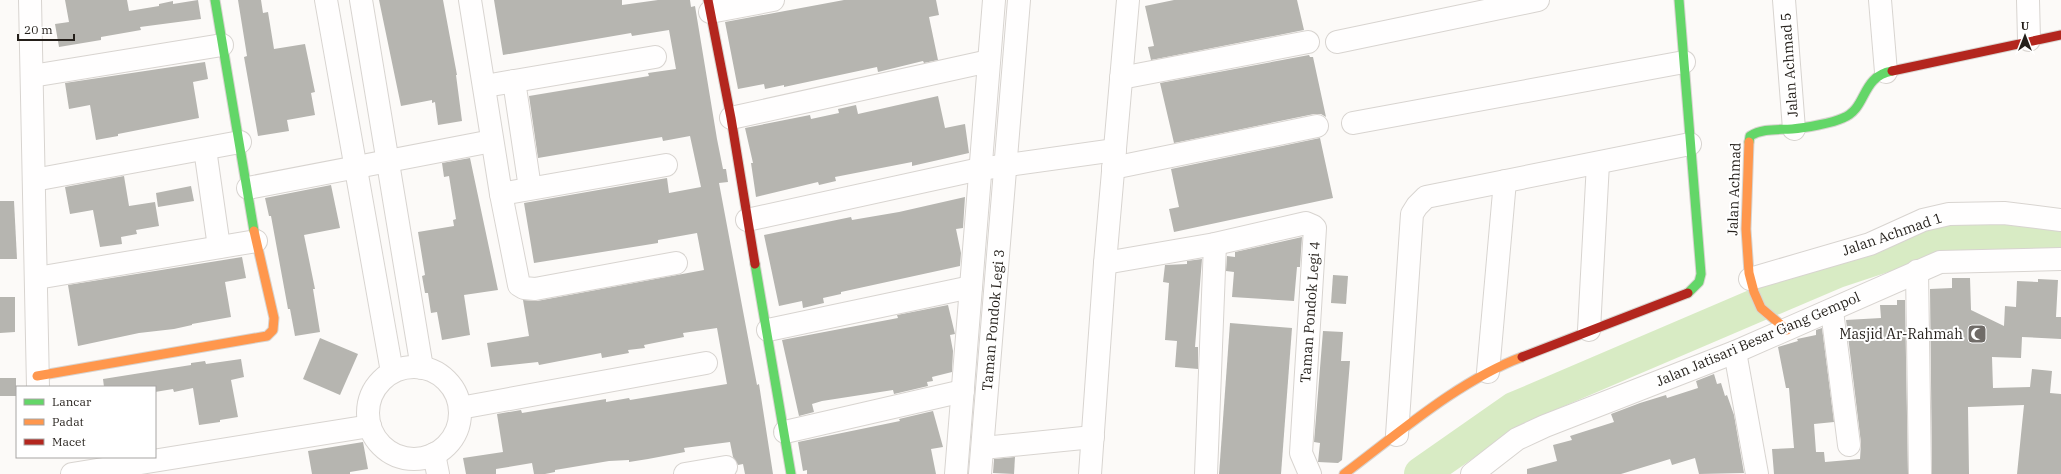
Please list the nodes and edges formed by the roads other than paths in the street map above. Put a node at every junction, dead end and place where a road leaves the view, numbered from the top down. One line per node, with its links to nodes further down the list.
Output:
1 (30, 0): 25 (street)
2 (215, 0): 20 (street)
3 (326, 0): 42 (street)
4 (361, 0): 38 (street)
5 (470, 0): 28 (street)
6 (773, 0): 15 (street)
7 (994, 0): 22 (street, Taman Pondok Legi 3)
8 (1019, 0): 41 (street, Taman Pondok Legi 3)
9 (1128, 0): 26 (street)
10 (1538, 0): 19 (street)
11 (1679, 0): 23 (street)
12 (1784, 0): 32 (street, Jalan Achmad 5)
13 (1880, 0): 24 (street)
14 (2028, 0): 17 (street)
15 (709, 6): 29 (street)
16 (2061, 35): 17 (street, Jalan Achmad)
17 (2029, 40): 24 (street, Jalan Achmad)
18 (1308, 42): 26 (street)
19 (1337, 42)
20 (222, 45): 25 (street); 34 (street)
21 (655, 57): 27 (street)
22 (989, 61): 29 (street); 43 (street, Taman Pondok Legi 3)
23 (1684, 62): 30 (street); 35 (street)
24 (1886, 72): 32 (street, Jalan Achmad)
25 (32, 76): 44 (street)
26 (1121, 78): 37 (street)
27 (514, 81): 28 (street); 47 (street)
28 (484, 86): 33 (street)
29 (731, 118): 49 (street)
30 (1353, 123)
31 (1317, 126): 37 (street)
32 (1794, 129): 59 (street, Jalan Achmad)
33 (492, 141): 38 (street); 48 (street)
34 (240, 142): 36 (street); 46 (street)
35 (1690, 144): 39 (street); 63 (street)
36 (205, 149): 44 (street); 53 (street)
37 (1114, 159): 41 (street); 56 (street)
38 (388, 160): 42 (street); 67 (street)
39 (1598, 163): 45 (street); 63 (street)
40 (666, 165): 47 (street)
41 (1006, 165): 43 (street); 78 (street, Taman Pondok Legi 3)
42 (355, 166): 46 (street); 68 (street)
43 (980, 169): 49 (street); 60 (street, Taman Pondok Legi 3)
44 (34, 180): 58 (street)
45 (1505, 181): 69 (street); 75 (street)
46 (248, 188): 51 (street)
47 (530, 188): 48 (street)
48 (501, 194): 55 (street)
49 (746, 220): 62 (street)
50 (2061, 220): 59 (street, Jalan Achmad 1)
51 (256, 241): 53 (street); 70 (street)
52 (1215, 244): 56 (street, Taman Pondok Legi 4); 88 (street); 89 (street, Taman Pondok Legi 4)
53 (219, 247): 58 (street)
54 (2061, 259): 57 (street, Jalan Jatisari Besar Gang Gempol)
55 (676, 263)
56 (1105, 264): 76 (street)
57 (1917, 271): 61 (street, Jalan Jatisari Besar Gang Gempol); 93 (street)
58 (37, 278): 70 (street)
59 (1751, 282): 64 (street, Jalan Achmad)
60 (971, 287): 62 (street, Taman Pondok Legi 3); 71 (street, Taman Pondok Legi 3)
61 (1832, 310): 64 (street, Jalan Jatisari Besar Gang Gempol); 77 (street)
62 (768, 330): 74 (street)
63 (1589, 330): 69 (street)
64 (1786, 330): 65 (street, Jalan Jatisari Besar Gang Gempol)
65 (1735, 352): 91 (street, Jalan Jatisari Besar Gang Gempol); 92 (street)
66 (706, 363): 72 (street)
67 (422, 368): 68 (street); 72 (street)
68 (392, 372): 73 (street)
69 (1488, 372): 75 (street)
70 (38, 382)
71 (962, 391): 74 (street, Taman Pondok Legi 3); 85 (street, Taman Pondok Legi 3)
72 (460, 408): 79 (street)
73 (370, 426): 80 (street); 82 (street)
74 (785, 432): 84 (street)
75 (1397, 435): 90 (street)
76 (1093, 437): 78 (street); 87 (street)
77 (1849, 445)
78 (983, 448): 86 (street, Taman Pondok Legi 3)
79 (436, 464): 80 (street)
80 (408, 466)
81 (726, 467): 83 (street)
82 (72, 474)
83 (685, 474)
84 (791, 474)
85 (956, 474)
86 (980, 474)
87 (1090, 474)
88 (1206, 474)
89 (1310, 474)
90 (1344, 474)
91 (1472, 474)
92 (1758, 474)
93 (1920, 474)

